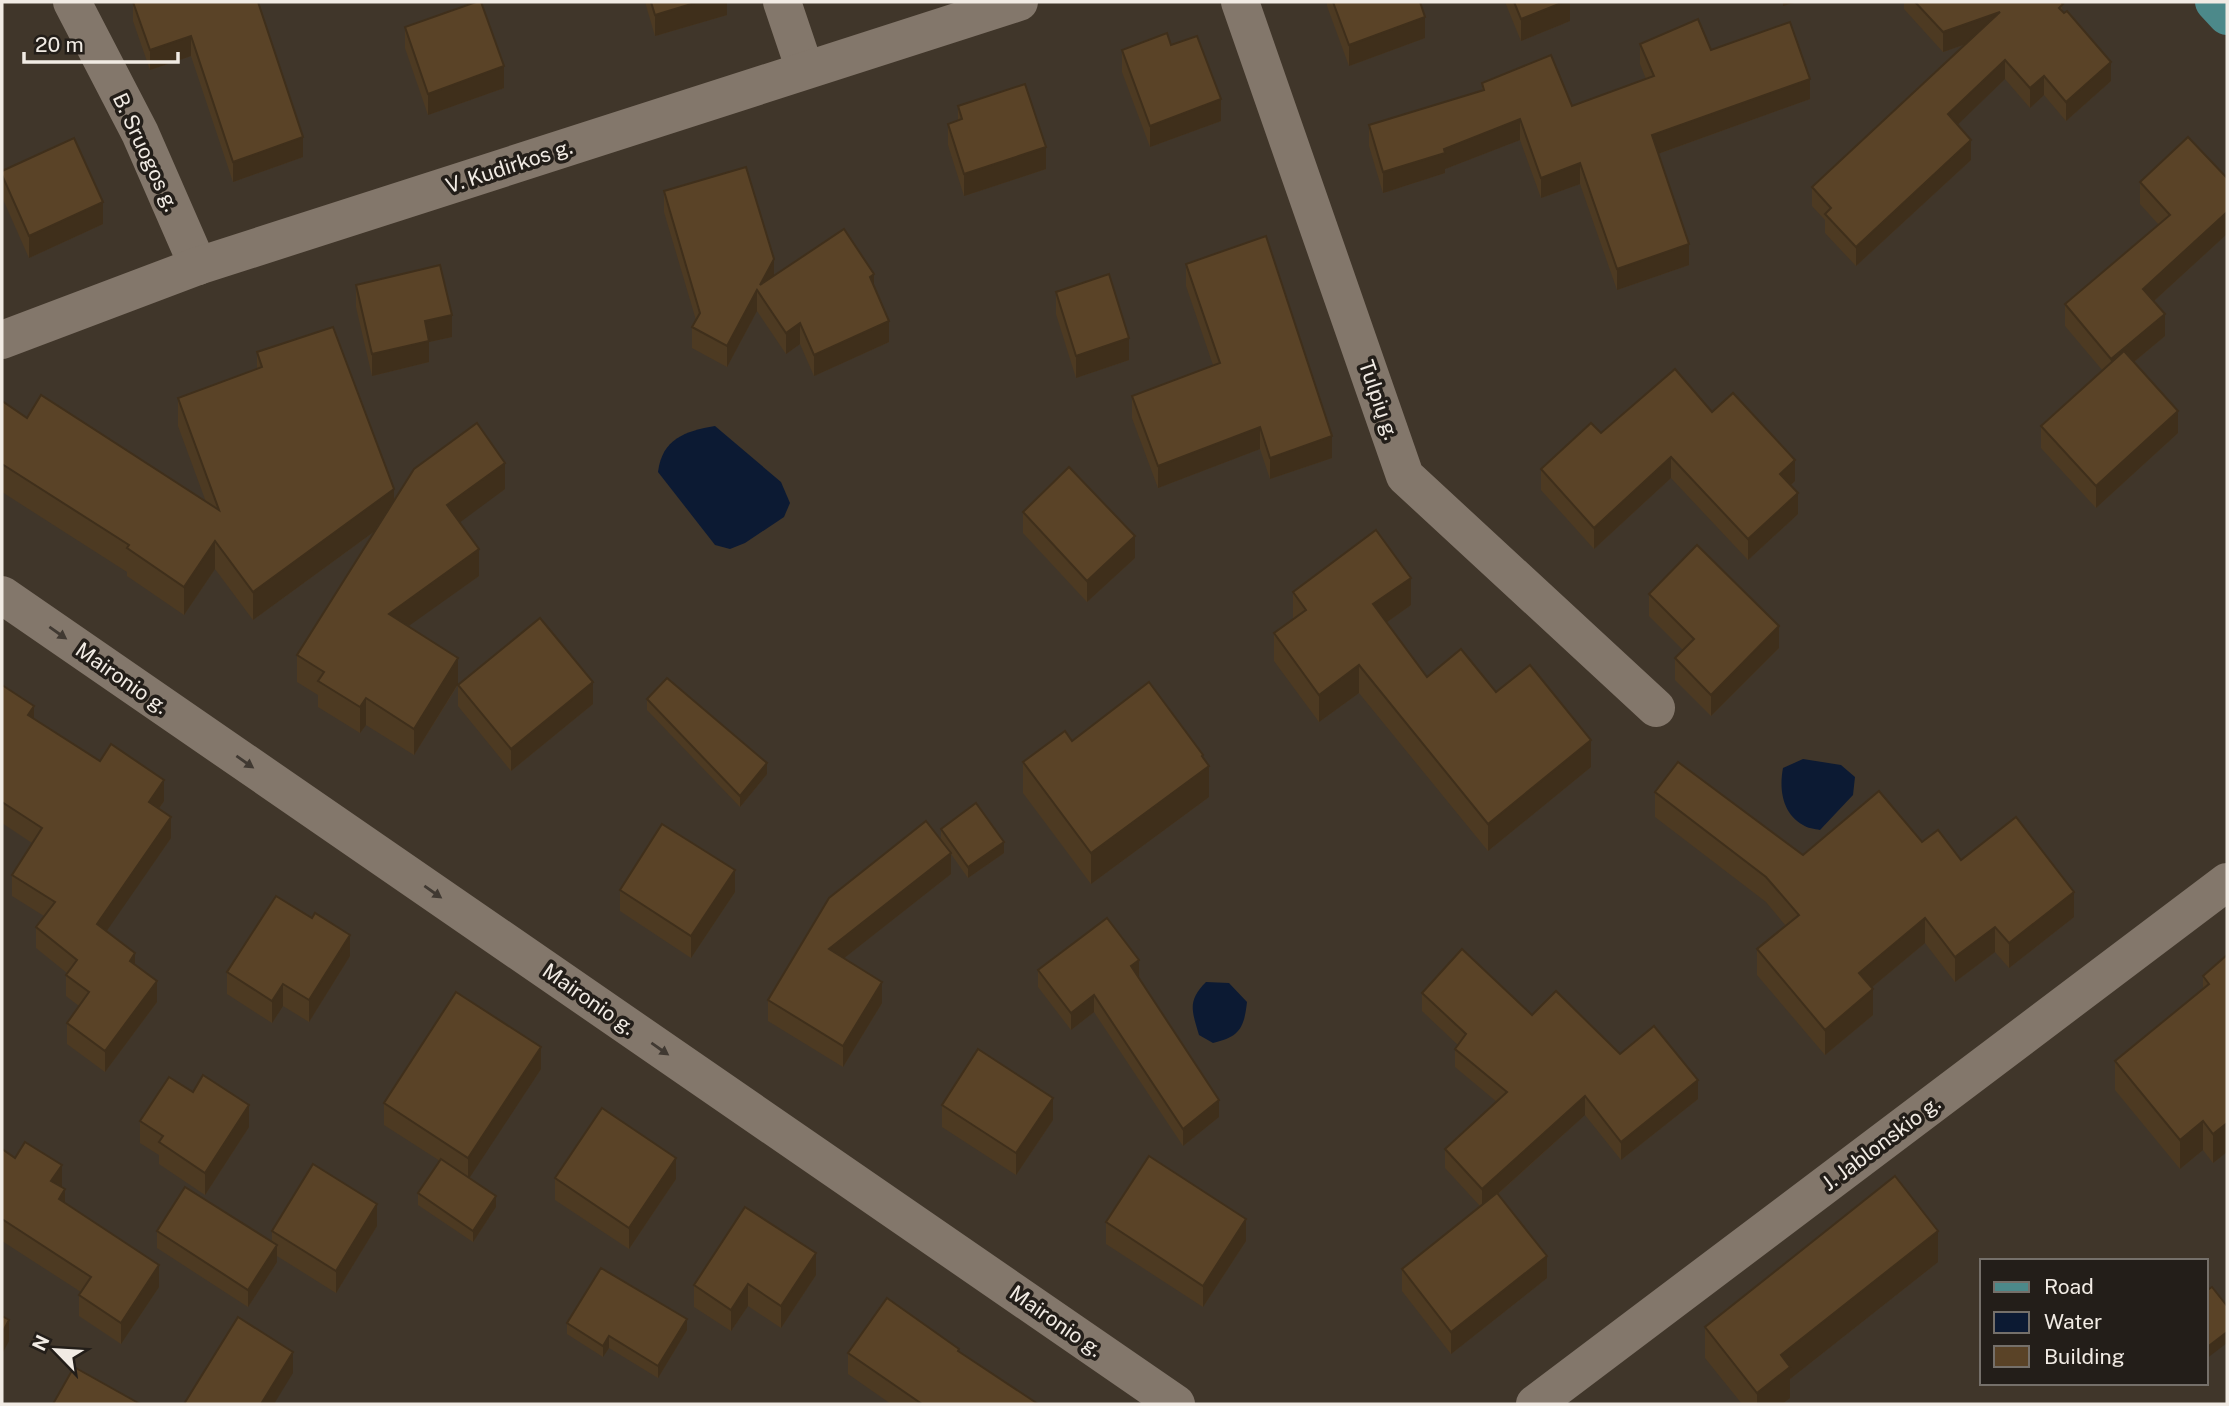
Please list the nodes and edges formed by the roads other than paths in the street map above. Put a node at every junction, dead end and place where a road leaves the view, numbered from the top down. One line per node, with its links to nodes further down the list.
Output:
1 (72, 2): 8 (street, B. Sruogos g.)
2 (782, 2): 7 (street)
3 (1019, 2): 7 (street, V. Kudirkos g.)
4 (1240, 2): 11 (street, Tulpių g.)
5 (2214, 2): 6 (main road)
6 (2227, 16)
7 (805, 70): 8 (street, V. Kudirkos g.)
8 (198, 266): 9 (street, V. Kudirkos g.)
9 (2, 340)
10 (2, 595): 13 (street, Maironio g., one-way to 13)
11 (1656, 708)
12 (2227, 882): 14 (street, J. Jablonskio g.)
13 (1176, 1404)
14 (1535, 1404)

